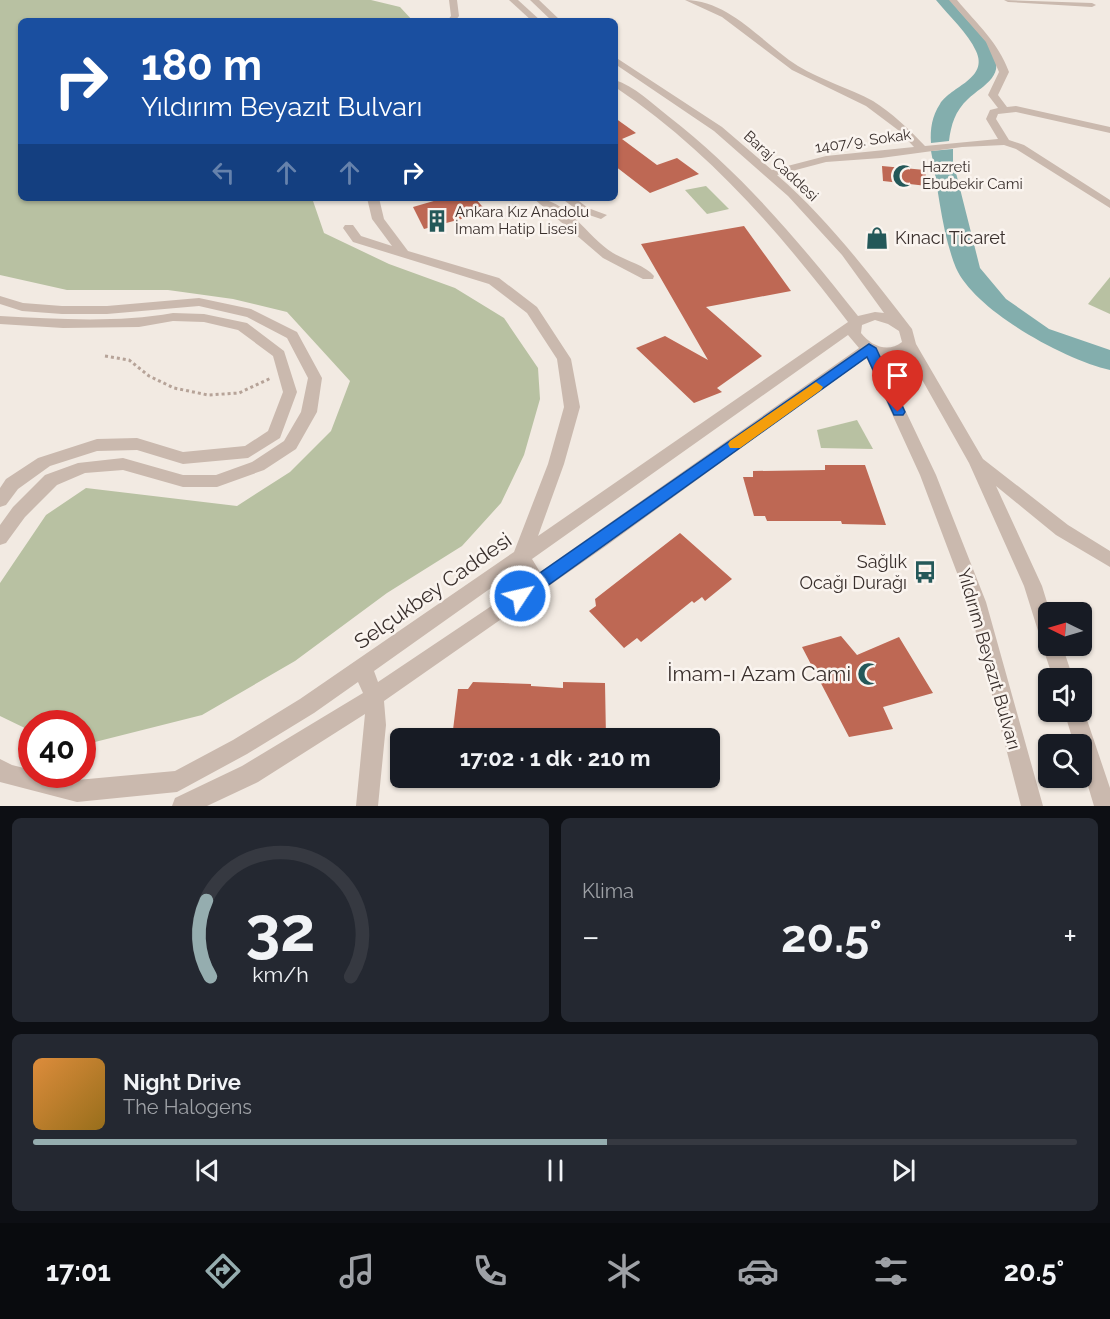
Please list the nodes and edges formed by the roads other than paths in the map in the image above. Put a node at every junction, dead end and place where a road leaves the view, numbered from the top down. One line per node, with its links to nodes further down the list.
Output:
1 (453, 0): 8 (street)
2 (513, 0): 9 (street)
3 (534, 0): 10 (street)
4 (689, 0): 17 (street)
5 (953, 0): 13 (street)
6 (1008, 0): 7 (street)
7 (1092, 6)
8 (453, 18)
9 (534, 18)
10 (554, 18)
11 (618, 62): 18 (street, Baraj Caddesi)
12 (618, 85): 29 (street)
13 (1003, 109): 14 (street); 16 (street)
14 (1105, 125): 15 (street)
15 (1110, 130)
16 (1005, 142): 17 (street, 1407/9. Sokak); 22 (street)
17 (923, 148): 18 (street, 1407/9. Sokak)
18 (770, 174): 30 (street, Baraj Caddesi)
19 (374, 201): 25 (street)
20 (543, 201): 26 (street)
21 (571, 201): 23 (street)
22 (1110, 205)
23 (601, 215)
24 (349, 228): 25 (street)
25 (405, 255): 36 (street)
26 (648, 276)
27 (0, 300): 35 (street)
28 (0, 320): 34 (street)
29 (856, 323): 30 (street); 32 (street); 36 (street, Selçukbey Caddesi)
30 (899, 324): 31 (street)
31 (909, 344): 32 (street); 33 (street)
32 (869, 348): 38 (street); 46 (street, Yıldırım Beyazıt Bulvarı)
33 (977, 462): 37 (street); 39 (street)
34 (0, 500)
35 (0, 538)
36 (521, 557): 38 (street); 40 (street, Selçukbey Caddesi)
37 (1110, 560)
38 (538, 584): 41 (street)
39 (1038, 602)
40 (363, 668): 41 (street); 43 (street, Selçukbey Caddesi)
41 (374, 697): 44 (street); 45 (street)
42 (1078, 722): 47 (street)
43 (0, 770)
44 (183, 806)
45 (367, 806)
46 (1032, 806)
47 (1105, 806)

